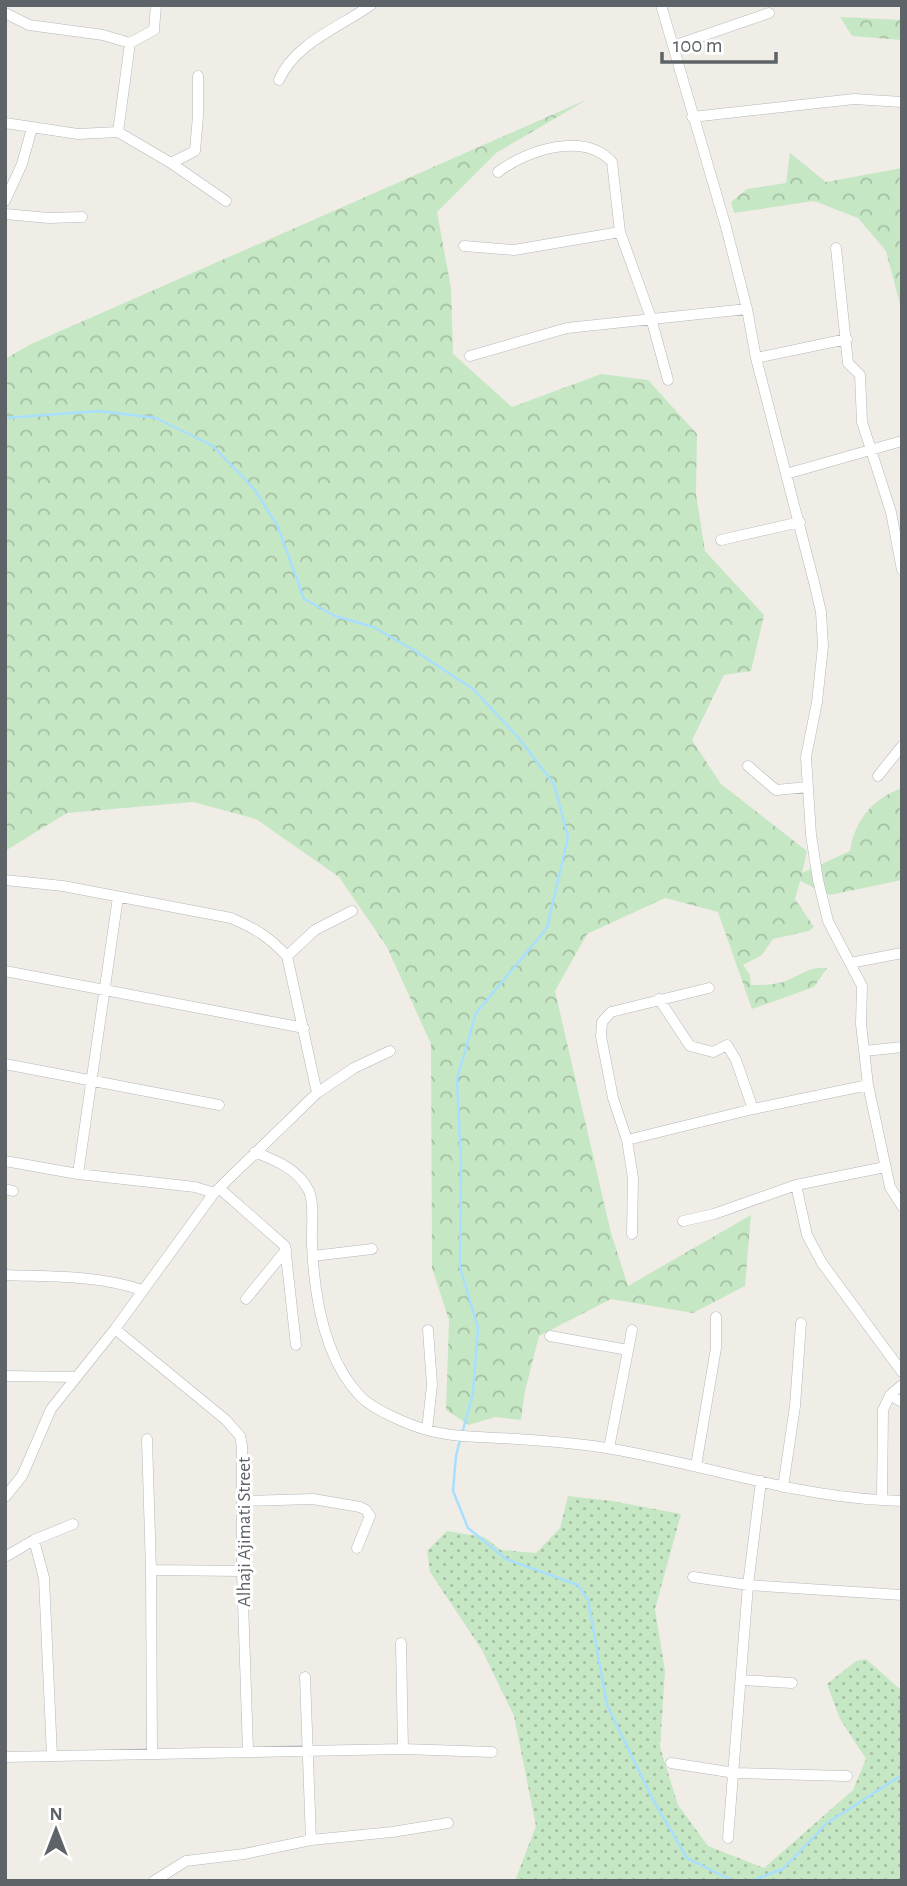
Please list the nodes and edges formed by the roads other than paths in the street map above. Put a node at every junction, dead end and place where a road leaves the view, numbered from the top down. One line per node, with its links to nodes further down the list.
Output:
1 (156, 5): 6 (street)
2 (371, 5): 9 (street)
3 (661, 5): 7 (street)
4 (5, 13): 6 (street)
5 (769, 13): 7 (street)
6 (130, 43): 14 (street)
7 (673, 46): 11 (street)
8 (198, 76): 15 (street)
9 (279, 80)
10 (902, 102): 11 (street)
11 (692, 117): 24 (street)
12 (5, 123): 13 (street)
13 (32, 128): 14 (street); 17 (street)
14 (118, 132): 15 (street)
15 (171, 163): 18 (street)
16 (498, 172): 21 (street)
17 (5, 201)
18 (226, 201)
19 (5, 214): 20 (street)
20 (82, 217)
21 (620, 232): 22 (street); 25 (street)
22 (464, 246)
23 (836, 248): 26 (street)
24 (747, 309): 25 (street); 28 (street)
25 (651, 318): 27 (street); 29 (street)
26 (847, 339): 28 (street); 31 (street)
27 (470, 356)
28 (756, 358): 32 (street)
29 (668, 380)
30 (902, 441): 31 (street)
31 (872, 449): 32 (street); 35 (street)
32 (786, 474): 33 (street)
33 (800, 522): 34 (street); 39 (street)
34 (721, 540)
35 (902, 570)
36 (902, 746): 38 (street)
37 (748, 766): 39 (street)
38 (878, 776)
39 (808, 787): 45 (street)
40 (5, 880): 41 (street)
41 (118, 898): 44 (street); 48 (street)
42 (352, 911): 44 (street)
43 (902, 953): 45 (street)
44 (287, 956): 50 (street)
45 (850, 963): 53 (street)
46 (5, 971): 48 (street)
47 (709, 988): 49 (street)
48 (106, 991): 50 (street); 55 (street)
49 (659, 999): 59 (street); 60 (street)
50 (304, 1028): 57 (street)
51 (902, 1047): 53 (street)
52 (390, 1051): 57 (street)
53 (864, 1051): 56 (street)
54 (5, 1064): 55 (street)
55 (90, 1082): 58 (street); 64 (street)
56 (868, 1085): 59 (street); 63 (street)
57 (317, 1093): 61 (street)
58 (219, 1105)
59 (753, 1109): 60 (street)
60 (627, 1140): 69 (street)
61 (255, 1152): 66 (street); 72 (street)
62 (5, 1161): 64 (street)
63 (885, 1167): 65 (street); 67 (street)
64 (78, 1174): 66 (street)
65 (796, 1185): 68 (street); 84 (street)
66 (217, 1190): 71 (street); 74 (street)
67 (902, 1206)
68 (683, 1221)
69 (632, 1234)
70 (372, 1249): 72 (street)
71 (286, 1250): 75 (street); 82 (street)
72 (313, 1256): 90 (street)
73 (5, 1275): 74 (street)
74 (142, 1290): 78 (street)
75 (246, 1299)
76 (716, 1317): 93 (street)
77 (801, 1323): 95 (street)
78 (115, 1328): 86 (street); 98 (street, Alhaji Ajimati Street)
79 (428, 1330): 90 (street)
80 (632, 1330): 83 (street)
81 (550, 1336): 83 (street)
82 (296, 1345)
83 (628, 1350): 92 (street)
84 (902, 1373)
85 (5, 1377): 86 (street)
86 (75, 1377): 96 (street)
87 (902, 1385): 88 (street)
88 (890, 1395): 89 (street); 97 (street)
89 (902, 1402)
90 (427, 1430): 92 (street)
91 (147, 1439): 104 (street)
92 (609, 1448): 93 (street)
93 (696, 1466): 94 (street)
94 (761, 1481): 95 (street); 107 (street)
95 (783, 1488): 97 (street)
96 (5, 1497)
97 (882, 1500): 99 (street)
98 (242, 1501): 102 (street); 105 (street, Alhaji Ajimati Street)
99 (902, 1502)
100 (73, 1524): 101 (street)
101 (34, 1540): 103 (street); 118 (street)
102 (357, 1548)
103 (5, 1557)
104 (151, 1570): 105 (street); 116 (street)
105 (242, 1571): 114 (street, Alhaji Ajimati Street)
106 (693, 1577): 107 (street)
107 (748, 1585): 108 (street); 111 (street)
108 (902, 1595)
109 (401, 1643): 113 (street)
110 (305, 1677): 115 (street)
111 (741, 1680): 112 (street); 121 (street)
112 (792, 1683)
113 (403, 1749): 115 (street); 117 (street)
114 (248, 1751): 115 (street); 116 (street)
115 (308, 1751): 125 (street)
116 (152, 1752): 118 (street)
117 (492, 1752)
118 (52, 1756): 119 (street)
119 (5, 1757)
120 (671, 1763): 121 (street)
121 (735, 1773): 122 (street); 124 (street)
122 (848, 1776)
123 (448, 1823): 125 (street)
124 (728, 1838)
125 (312, 1840): 126 (street)
126 (154, 1881)

